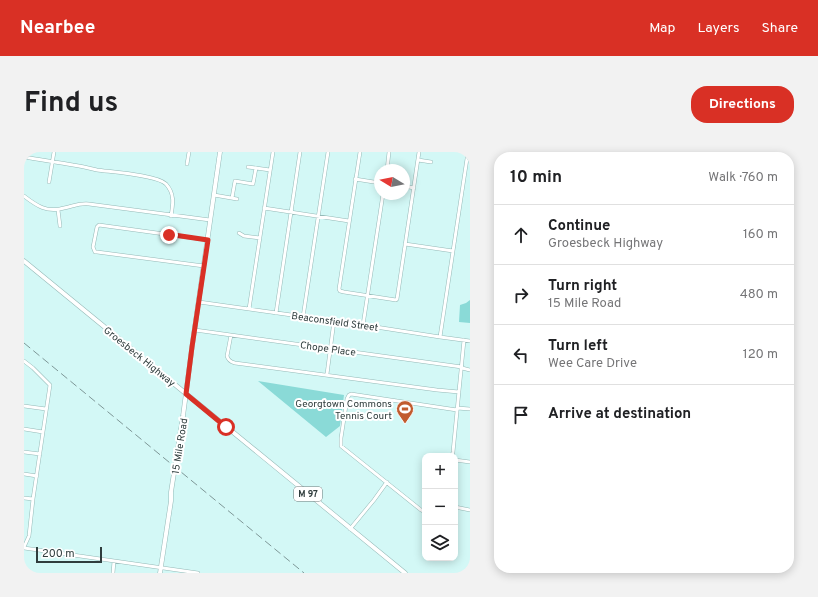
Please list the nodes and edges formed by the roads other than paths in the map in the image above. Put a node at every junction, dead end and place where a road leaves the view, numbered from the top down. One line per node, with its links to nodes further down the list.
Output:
1 (54, 152): 13 (street)
2 (189, 152): 15 (street)
3 (220, 152): 25 (main road, 15 Mile Road)
4 (273, 152): 19 (street)
5 (300, 152): 32 (street)
6 (328, 152): 34 (street)
7 (360, 152): 20 (street)
8 (389, 152): 16 (street)
9 (419, 152): 12 (street)
10 (468, 152): 42 (street)
11 (24, 157): 13 (street)
12 (418, 160): 14 (street); 24 (street)
13 (53, 162): 21 (street); 33 (street)
14 (431, 162)
15 (187, 164)
16 (388, 164)
17 (248, 167): 18 (street)
18 (256, 168): 19 (street); 27 (street)
19 (270, 170): 30 (street)
20 (355, 179): 22 (street); 36 (street)
21 (49, 182)
22 (374, 182)
23 (410, 187): 24 (street)
24 (414, 188): 41 (street)
25 (214, 195): 27 (street); 35 (main road, 15 Mile Road)
26 (24, 196): 31 (street)
27 (232, 198): 28 (street)
28 (237, 199)
29 (382, 200): 45 (street)
30 (264, 208): 32 (street); 39 (street)
31 (58, 210): 33 (street); 37 (street)
32 (292, 212): 34 (street); 48 (street)
33 (171, 216): 35 (street)
34 (318, 216): 36 (street); 49 (street)
35 (210, 220): 40 (main road, 15 Mile Road)
36 (349, 221): 45 (street)
37 (60, 226)
38 (239, 233): 39 (street)
39 (260, 238): 47 (street)
40 (208, 240): 44 (main road, 15 Mile Road); 44 (street)
41 (405, 244): 42 (street); 45 (street)
42 (453, 251): 54 (street)
43 (24, 261): 63 (main road, Groesbeck Highway / M 97)
44 (204, 266): 46 (main road, 15 Mile Road)
45 (368, 296): 51 (street)
46 (199, 302): 47 (street, Beaconsfield Street); 52 (main road, 15 Mile Road)
47 (249, 309): 48 (street, Beaconsfield Street)
48 (276, 313): 49 (street, Beaconsfield Street)
49 (303, 317): 50 (street, Beaconsfield Street)
50 (334, 321): 51 (street, Beaconsfield Street); 57 (street)
51 (364, 325): 54 (street, Beaconsfield Street)
52 (195, 330): 53 (street, Chope Place); 63 (main road, 15 Mile Road)
53 (230, 335): 57 (street, Chope Place); 61 (street)
54 (440, 337): 55 (street, Beaconsfield Street)
55 (464, 340): 56 (street, Beaconsfield Street); 59 (street)
56 (470, 341)
57 (330, 348): 59 (street, Chope Place); 61 (street)
58 (24, 361): 67 (street)
59 (462, 368): 60 (street, Chope Place); 62 (street)
60 (470, 370)
61 (327, 374): 62 (street)
62 (459, 392): 65 (street)
63 (186, 394): 83 (main road, Groesbeck Highway / M 97); 86 (main road, 15 Mile Road)
64 (24, 406): 67 (street)
65 (457, 409): 66 (street); 71 (street); 77 (street)
66 (470, 409)
67 (46, 410): 69 (street)
68 (24, 429): 69 (street)
69 (43, 432): 72 (street)
70 (24, 452): 72 (street)
71 (453, 453)
72 (40, 454): 76 (street)
73 (458, 460): 74 (street)
74 (470, 462)
75 (24, 474): 76 (street)
76 (37, 476): 79 (street)
77 (387, 482): 81 (street); 83 (street)
78 (24, 498): 79 (street)
79 (33, 499): 84 (street)
80 (458, 508): 82 (street)
81 (422, 510)
82 (470, 510)
83 (350, 529): 90 (main road, Groesbeck Highway / M 97)
84 (24, 547): 85 (street)
85 (114, 561): 86 (street); 87 (street)
86 (161, 568): 88 (main road, 15 Mile Road); 89 (street)
87 (113, 573)
88 (160, 573)
89 (198, 573)
90 (405, 573)

